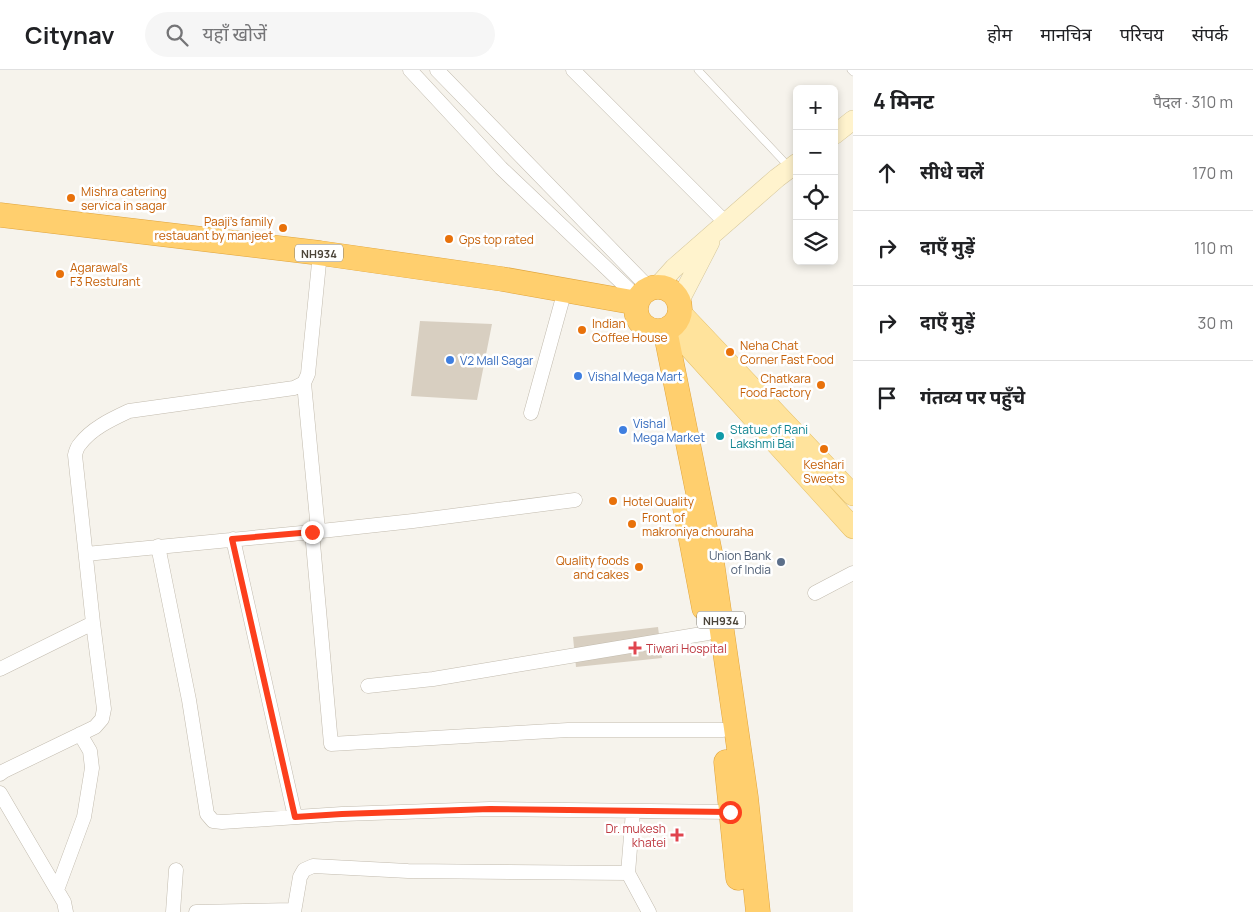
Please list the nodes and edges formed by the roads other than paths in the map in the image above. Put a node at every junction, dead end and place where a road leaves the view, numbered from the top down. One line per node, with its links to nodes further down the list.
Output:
1 (410, 70): 13 (street)
2 (437, 70): 13 (street)
3 (573, 70): 10 (street)
4 (698, 70): 7 (lane)
5 (853, 120): 6 (main road)
6 (838, 131)
7 (793, 165)
8 (793, 167): 10 (main road)
9 (0, 215): 11 (highway, NH934)
10 (721, 228): 13 (main road); 14 (main road)
11 (320, 253): 12 (highway, NH934); 15 (street)
12 (566, 290): 13 (highway, NH934); 16 (street)
13 (646, 295): 14 (highway, NH934); 14 (highway)
14 (669, 320): 17 (main road); 19 (main road); 27 (highway, NH934); 46 (highway, NH934)
15 (304, 383): 20 (street); 23 (street)
16 (531, 413)
17 (853, 495)
18 (575, 500): 20 (street)
19 (853, 528)
20 (315, 531): 21 (street); 30 (street)
21 (232, 539): 22 (street); 36 (street)
22 (158, 546): 23 (street); 36 (street)
23 (86, 554): 26 (street)
24 (853, 573): 25 (street)
25 (815, 593)
26 (93, 623): 28 (street); 31 (street)
27 (708, 633): 29 (street); 30 (highway, NH934)
28 (0, 669)
29 (368, 686)
30 (723, 730): 35 (highway, NH934)
31 (80, 734): 32 (street); 39 (street)
32 (0, 774)
33 (0, 793): 39 (street)
34 (633, 811): 35 (street); 36 (street); 38 (street)
35 (730, 812): 45 (highway, NH934)
36 (295, 817)
37 (176, 870): 42 (street)
38 (628, 873): 40 (street); 44 (street)
39 (57, 890): 41 (street)
40 (294, 911): 43 (street)
41 (66, 912)
42 (172, 912)
43 (196, 912)
44 (648, 912)
45 (742, 912)
46 (758, 912)

